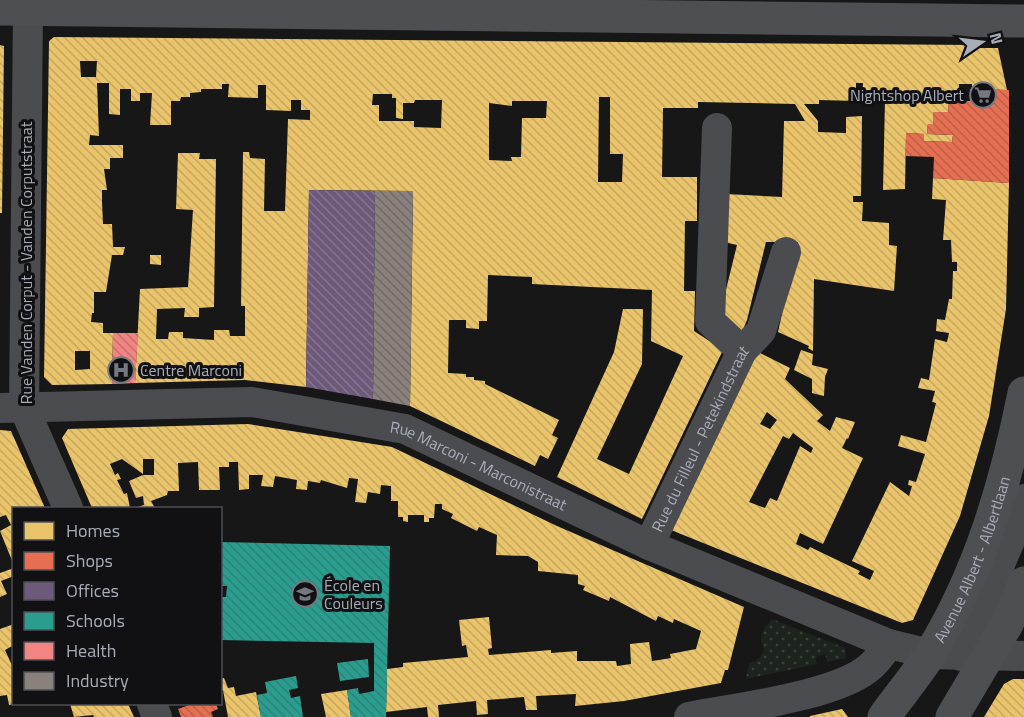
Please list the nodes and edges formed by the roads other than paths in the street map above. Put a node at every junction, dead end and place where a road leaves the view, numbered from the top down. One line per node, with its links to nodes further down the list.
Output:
1 (347, 7): 2 (main road); 4 (main road)
2 (463, 8): 3 (main road)
3 (776, 8): 5 (main road)
4 (14, 9): 10 (street, Rue Vanden Corput - Vanden Corputstraat)
5 (1024, 21)
6 (717, 128): 8 (street, Rue du Filleul - Petekindstraat)
7 (786, 252): 8 (street)
8 (742, 351): 13 (street, Rue du Filleul - Petekindstraat)
9 (1024, 393): 16 (main road, Avenue Albert - Albertlaan)
10 (12, 408): 12 (street, Rue Vanden Corput - Vanden Corputstraat); 13 (street, Rue Marconi - Marconistraat)
11 (1024, 499): 16 (street)
12 (67, 507)
13 (649, 545): 15 (street, Rue Marconi - Marconistraat)
14 (1024, 583): 16 (main road, Avenue Albert - Albertlaan)
15 (889, 644): 16 (street, Rue Marconi - Marconistraat); 18 (street)
16 (960, 656): 17 (street, Rue Marconi - Marconistraat); 19 (main road, Avenue Albert - Albertlaan); 20 (main road, Avenue Albert - Albertlaan)
17 (1024, 656)
18 (689, 717)
19 (884, 717)
20 (952, 717)

